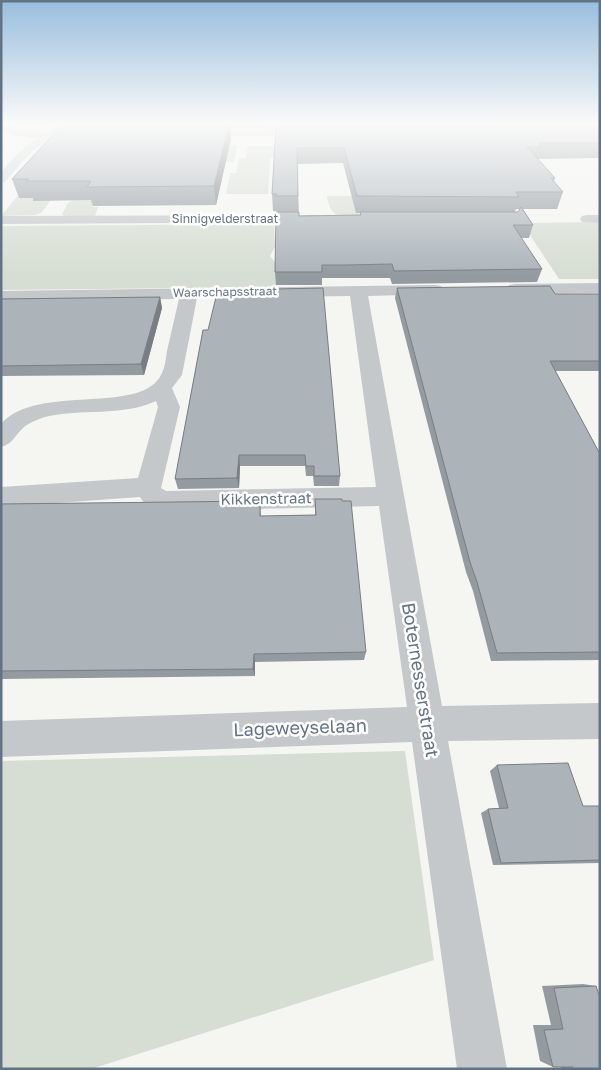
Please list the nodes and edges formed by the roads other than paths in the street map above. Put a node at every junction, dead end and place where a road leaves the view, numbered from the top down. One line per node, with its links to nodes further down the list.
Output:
1 (322, 218): 2 (street, Sinnigvelderstraat)
2 (1, 220)
3 (600, 288): 5 (street)
4 (447, 290): 6 (street, Waarschapsstraat)
5 (497, 290)
6 (358, 291): 7 (street, Waarschapsstraat); 12 (street, Boternesserstraat)
7 (189, 293): 8 (street, Waarschapsstraat); 9 (street)
8 (1, 296)
9 (162, 389): 10 (street); 11 (street)
10 (1, 438)
11 (148, 487): 12 (street, Kikkenstraat); 13 (street)
12 (390, 496): 15 (street, Boternesserstraat)
13 (1, 497)
14 (600, 721): 15 (street, Lageweyselaan)
15 (426, 724): 16 (street, Lageweyselaan); 17 (street, Boternesserstraat)
16 (1, 739)
17 (482, 1069)

